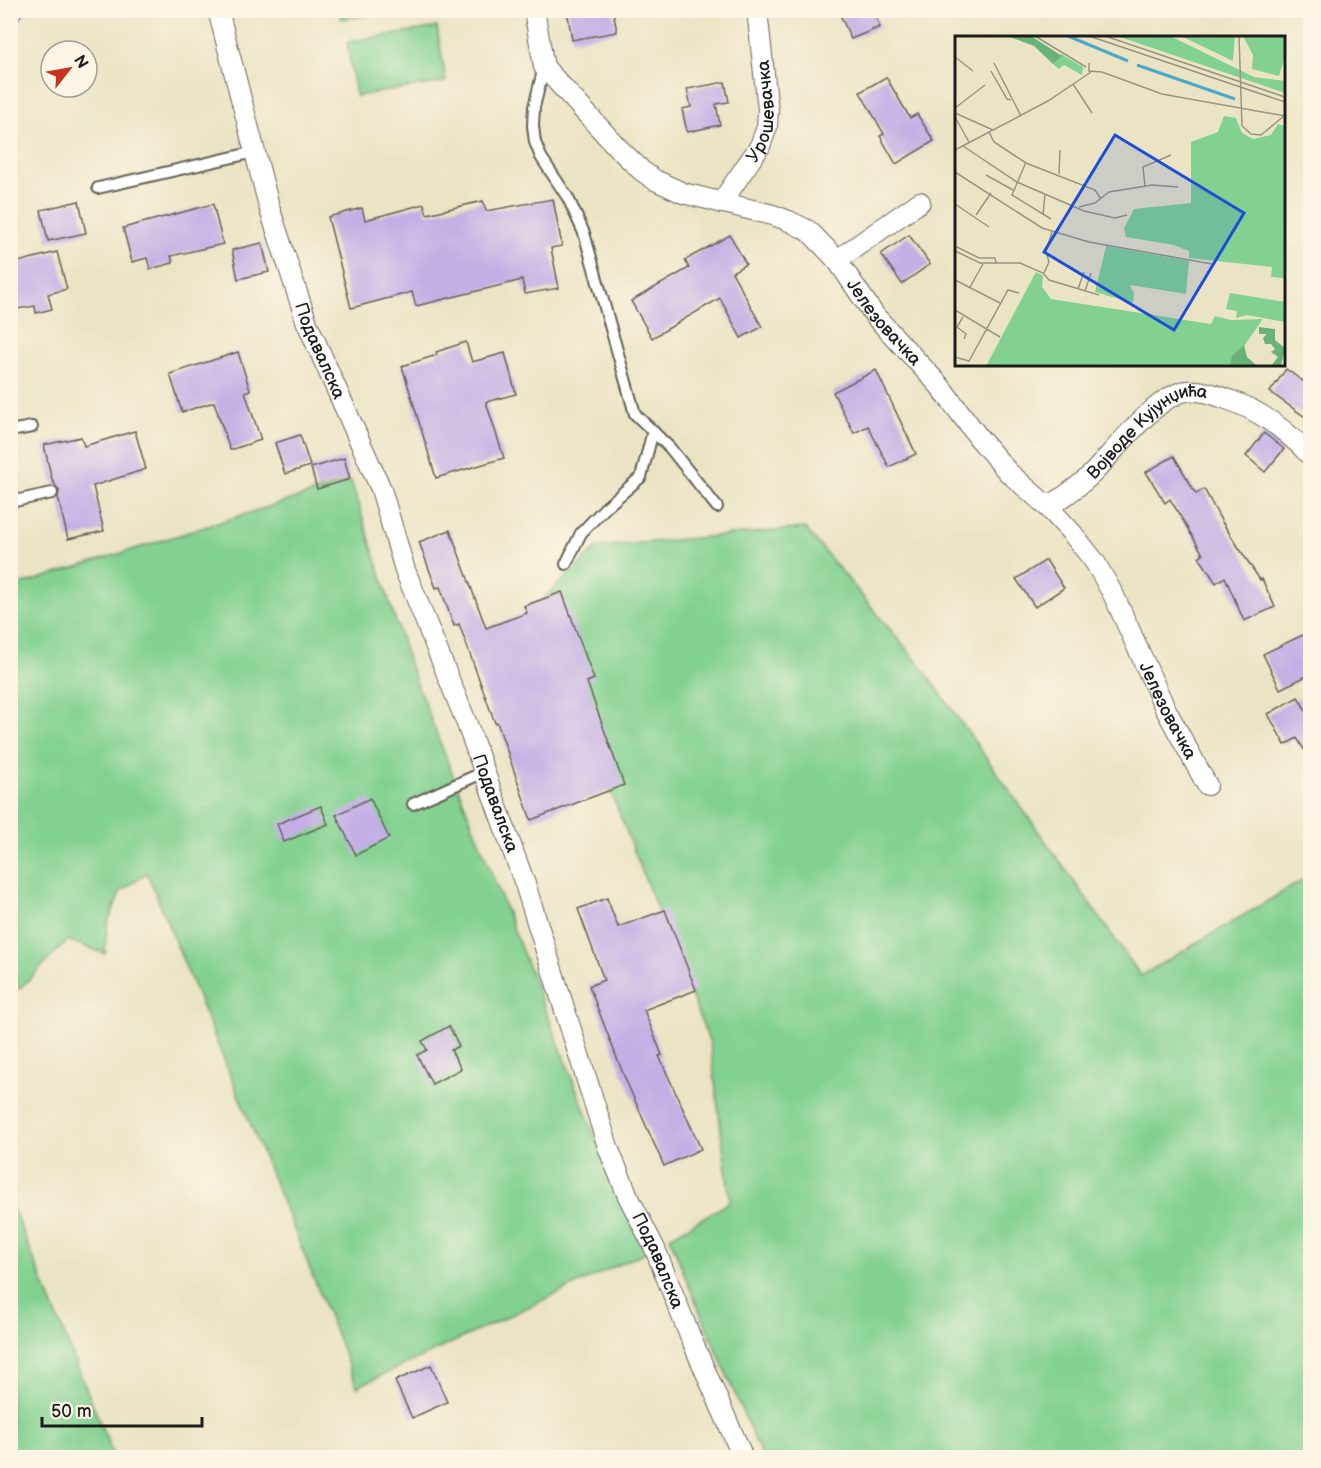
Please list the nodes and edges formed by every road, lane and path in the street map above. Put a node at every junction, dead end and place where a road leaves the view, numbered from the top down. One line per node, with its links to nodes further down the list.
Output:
1 (219, 10): 5 (street, Подавалска)
2 (534, 10): 4 (street)
3 (757, 10): 8 (street, Урошевачка)
4 (544, 67): 8 (street, Јелезовачка); 12 (lane)
5 (255, 152): 6 (lane); 19 (street, Подавалска)
6 (98, 188)
7 (920, 202): 9 (street)
8 (721, 203): 9 (street, Јелезовачка)
9 (837, 260): 17 (street, Јелезовачка)
10 (32, 427): 11 (lane)
11 (10, 431)
12 (653, 431): 16 (lane); 18 (lane)
13 (1311, 455): 17 (street, Војводе Кујунџића)
14 (52, 493): 15 (lane)
15 (10, 502)
16 (717, 507)
17 (1048, 507): 20 (street, Јелезовачка)
18 (566, 564)
19 (484, 772): 21 (lane); 22 (street, Подавалска)
20 (1207, 785)
21 (413, 804)
22 (741, 1453)

